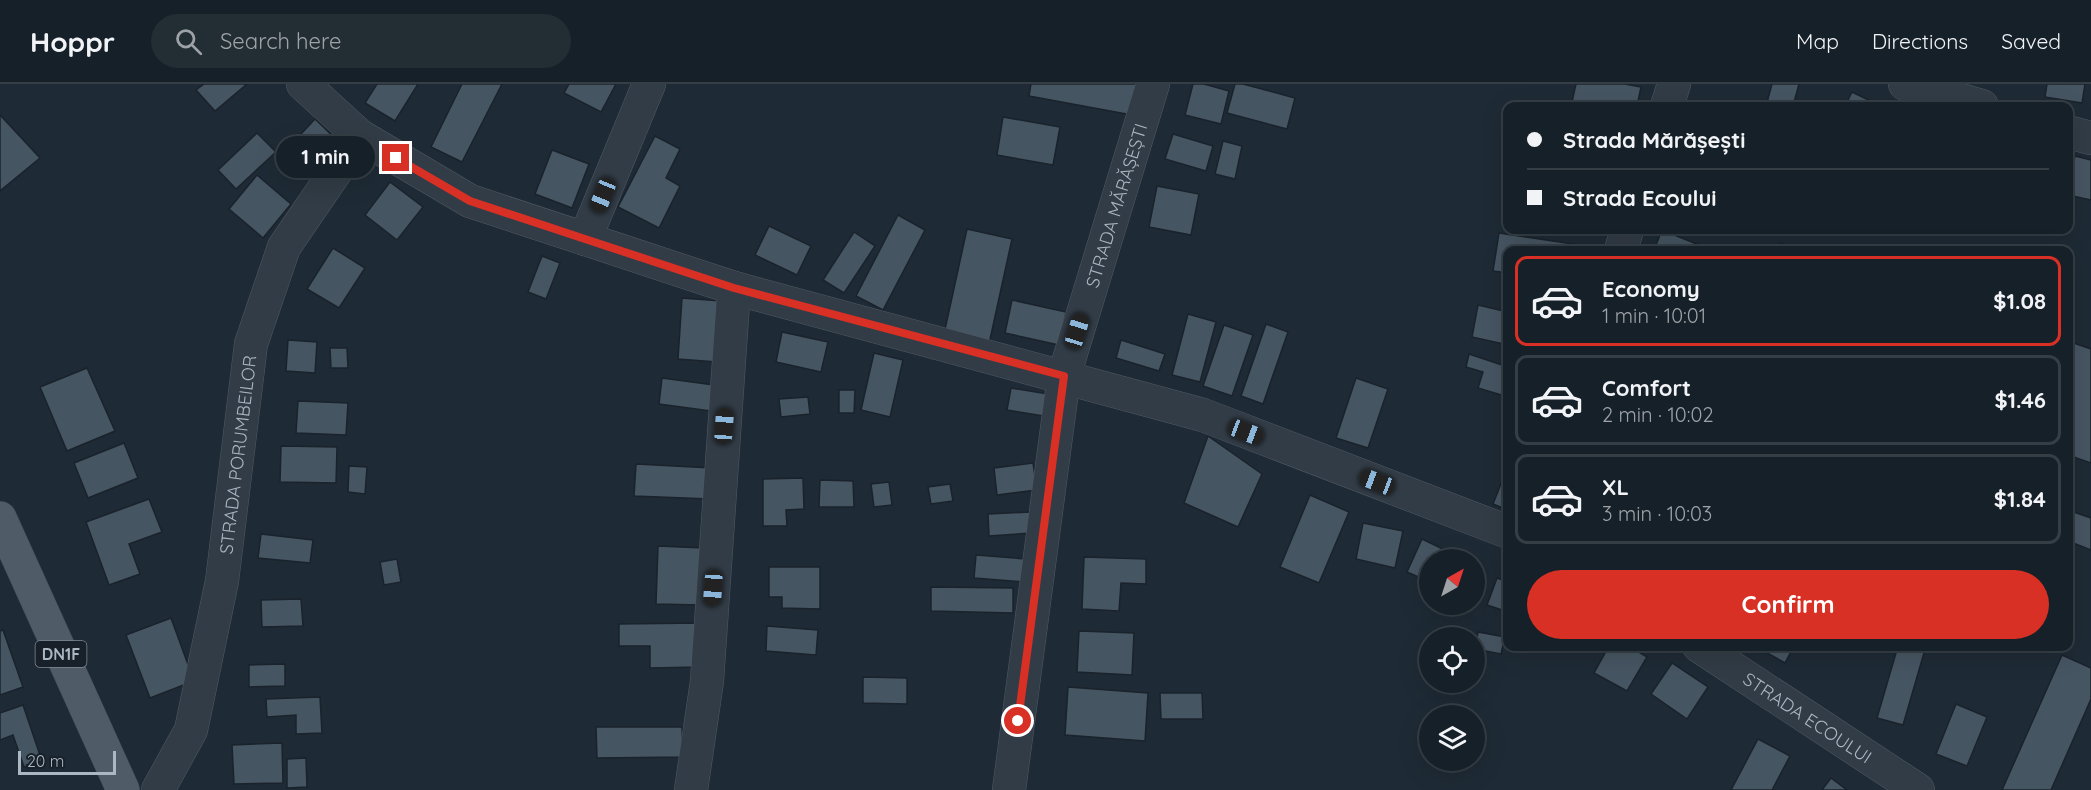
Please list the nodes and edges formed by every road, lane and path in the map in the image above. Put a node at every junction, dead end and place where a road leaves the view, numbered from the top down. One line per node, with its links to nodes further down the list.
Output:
1 (303, 84): 9 (street)
2 (649, 84): 11 (street)
3 (1153, 84): 13 (street, STRADA MĂRĂȘEȘTI)
4 (1674, 84): 6 (street)
5 (1905, 84): 7 (street)
6 (1668, 102)
7 (1968, 102)
8 (2073, 133): 10 (street)
9 (360, 136): 11 (street); 18 (street, STRADA PORUMBEILOR)
10 (2091, 138)
11 (585, 239): 12 (street)
12 (734, 288): 13 (street); 19 (street)
13 (1064, 376): 15 (street); 20 (street, STRADA MĂRĂȘEȘTI)
14 (0, 518): 17 (main road, DN1F)
15 (1503, 530)
16 (1707, 651): 21 (street, STRADA ECOULUI)
17 (123, 790)
18 (158, 790)
19 (691, 790)
20 (1009, 790)
21 (1918, 790)

